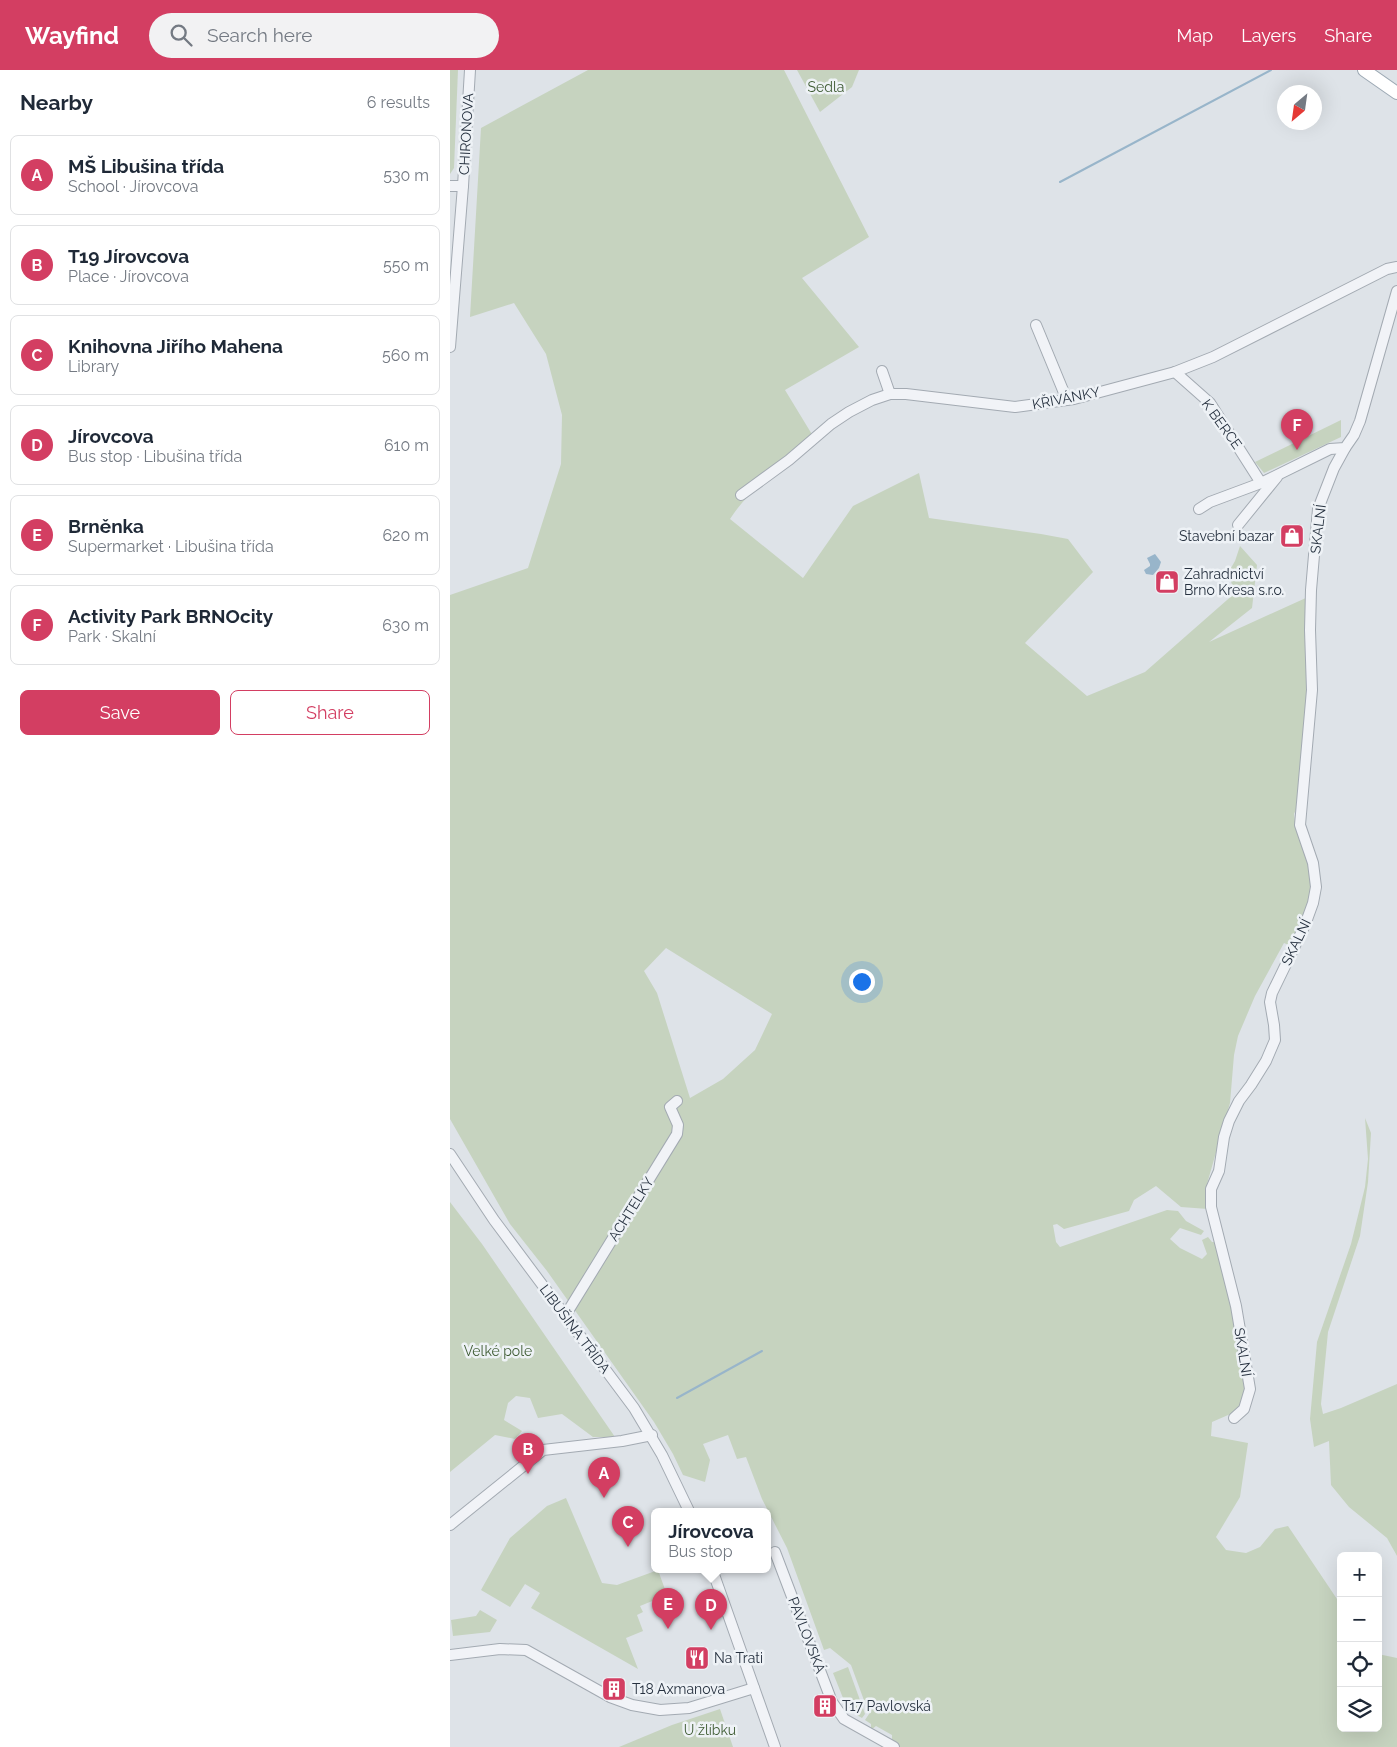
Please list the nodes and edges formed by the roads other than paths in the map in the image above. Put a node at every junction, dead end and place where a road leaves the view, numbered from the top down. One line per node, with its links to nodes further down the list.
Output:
1 (470, 70): 5 (street, CHIRONOVA)
2 (1364, 70): 3 (main road)
3 (1397, 93)
4 (450, 186): 5 (street)
5 (463, 186): 9 (street, CHIRONOVA)
6 (1397, 268): 11 (street, KŘIVÁNKY)
7 (1397, 291): 14 (street, SKALNÍ)
8 (1036, 325): 13 (street)
9 (450, 348)
10 (882, 371): 12 (street)
11 (1175, 372): 13 (street, KŘIVÁNKY); 16 (street, K BERCE)
12 (890, 394): 13 (street, KŘIVÁNKY); 17 (street, KŘIVÁNKY)
13 (1067, 400)
14 (1345, 448): 15 (street); 23 (street, SKALNÍ)
15 (1279, 474): 16 (street); 19 (street)
16 (1261, 483): 18 (street)
17 (741, 495)
18 (1199, 509)
19 (1238, 525)
20 (676, 1101): 22 (street, ACHTELKY)
21 (450, 1154): 22 (street, LIBUŠINA TŘÍDA)
22 (565, 1316): 24 (street, LIBUŠINA TŘÍDA)
23 (1234, 1418)
24 (652, 1435): 25 (street, LIBUŠINA TŘÍDA); 26 (street)
25 (688, 1508)
26 (450, 1525)
27 (776, 1552): 32 (street, PAVLOVSKÁ)
28 (713, 1573): 30 (street)
29 (450, 1655): 30 (street)
30 (754, 1688): 31 (street)
31 (775, 1747)
32 (894, 1747)

